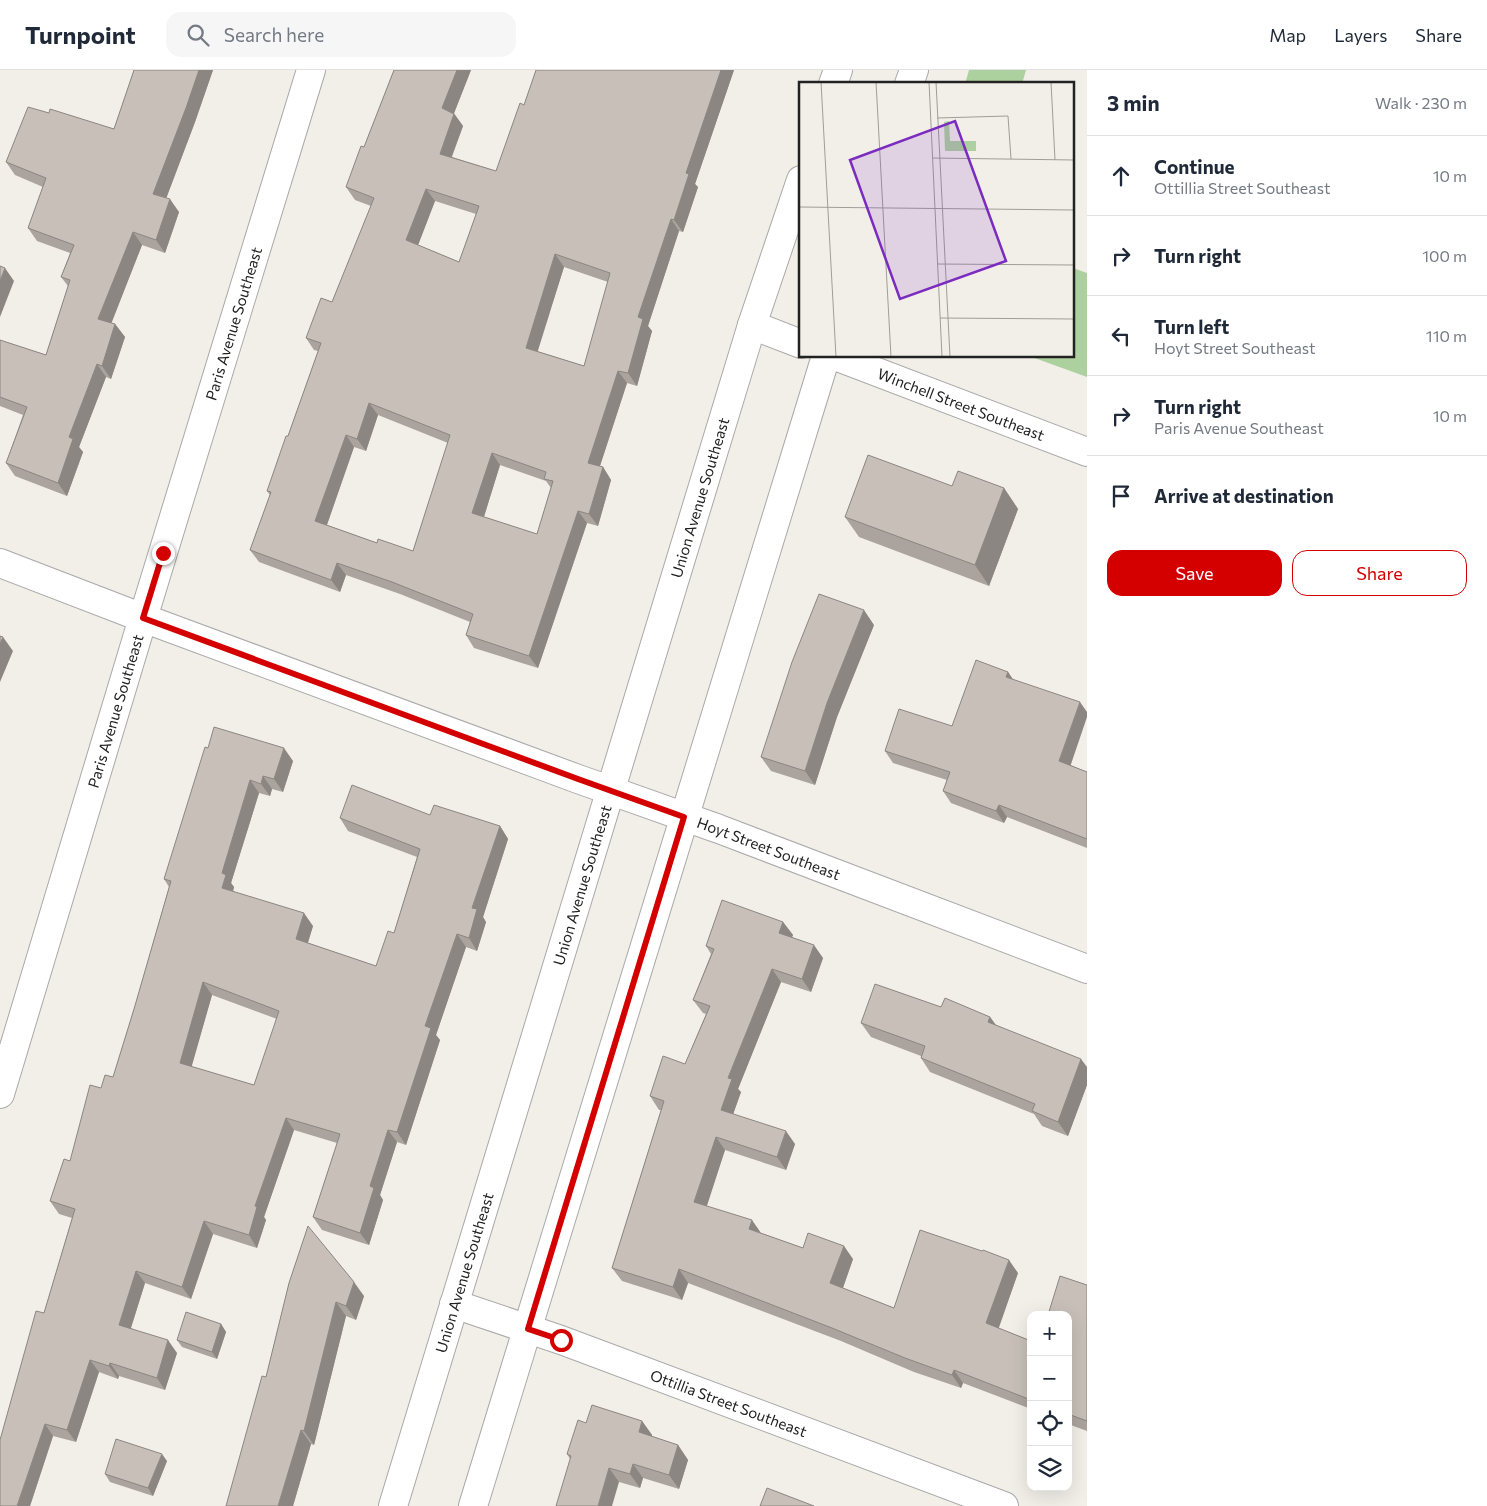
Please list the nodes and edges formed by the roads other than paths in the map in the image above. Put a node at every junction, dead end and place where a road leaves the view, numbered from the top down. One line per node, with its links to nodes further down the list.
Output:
1 (311, 70): 13 (street, Paris Avenue Southeast)
2 (838, 70): 4 (street)
3 (914, 70): 5 (street)
4 (834, 82)
5 (910, 82)
6 (799, 186): 7 (street, Union Avenue Southeast)
7 (752, 325): 8 (street); 14 (street, Union Avenue Southeast)
8 (799, 343)
9 (825, 358): 15 (street)
10 (840, 358): 11 (street, Winchell Street Southeast)
11 (1087, 452)
12 (0, 563): 13 (street, Hoyt Street Southeast)
13 (143, 618): 14 (street, Hoyt Street Southeast); 17 (street, Paris Avenue Southeast)
14 (610, 791): 15 (street, Hoyt Street Southeast); 18 (street, Union Avenue Southeast)
15 (684, 817): 16 (street, Hoyt Street Southeast); 19 (street)
16 (1087, 970)
17 (0, 1094)
18 (454, 1304): 19 (street, Ottillia Street Southeast); 20 (street, Union Avenue Southeast)
19 (528, 1329): 21 (street); 22 (street, Ottillia Street Southeast)
20 (393, 1506)
21 (474, 1506)
22 (1004, 1506)

